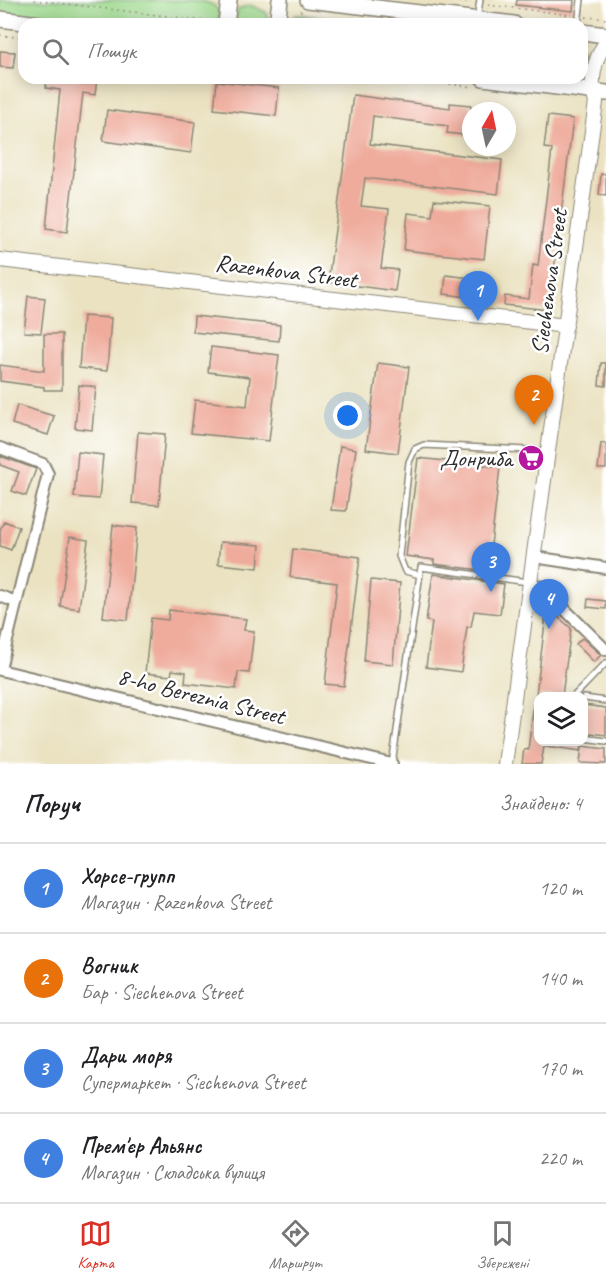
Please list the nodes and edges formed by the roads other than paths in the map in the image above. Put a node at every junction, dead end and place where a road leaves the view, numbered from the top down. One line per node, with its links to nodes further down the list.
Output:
1 (229, 0): 6 (main road)
2 (280, 0): 7 (main road)
3 (581, 0): 9 (lane)
4 (305, 4): 5 (main road)
5 (479, 8): 8 (main road)
6 (227, 18)
7 (278, 18)
8 (501, 18)
9 (579, 18)
10 (0, 19): 11 (main road)
11 (18, 21)
12 (588, 33): 13 (main road)
13 (606, 35)
14 (606, 42): 16 (street, Siechenova Street)
15 (533, 84): 16 (main road)
16 (599, 92): 18 (street, Siechenova Street)
17 (0, 260): 18 (street, Razenkova Street)
18 (566, 326): 20 (street, Siechenova Street)
19 (0, 448): 26 (street)
20 (549, 451): 21 (street, Siechenova Street); 23 (lane)
21 (534, 557): 22 (street); 24 (street, Siechenova Street)
22 (606, 568)
23 (420, 575): 24 (lane); 35 (lane)
24 (530, 582): 27 (street); 36 (street, Siechenova Street)
25 (0, 596): 26 (street)
26 (16, 602): 29 (street)
27 (606, 650)
28 (606, 663): 30 (lane)
29 (0, 669): 35 (street, 8-ho Bereznia Street)
30 (578, 692)
31 (588, 699): 32 (lane)
32 (606, 701)
33 (588, 739): 34 (lane)
34 (606, 741)
35 (392, 764)
36 (505, 764)

